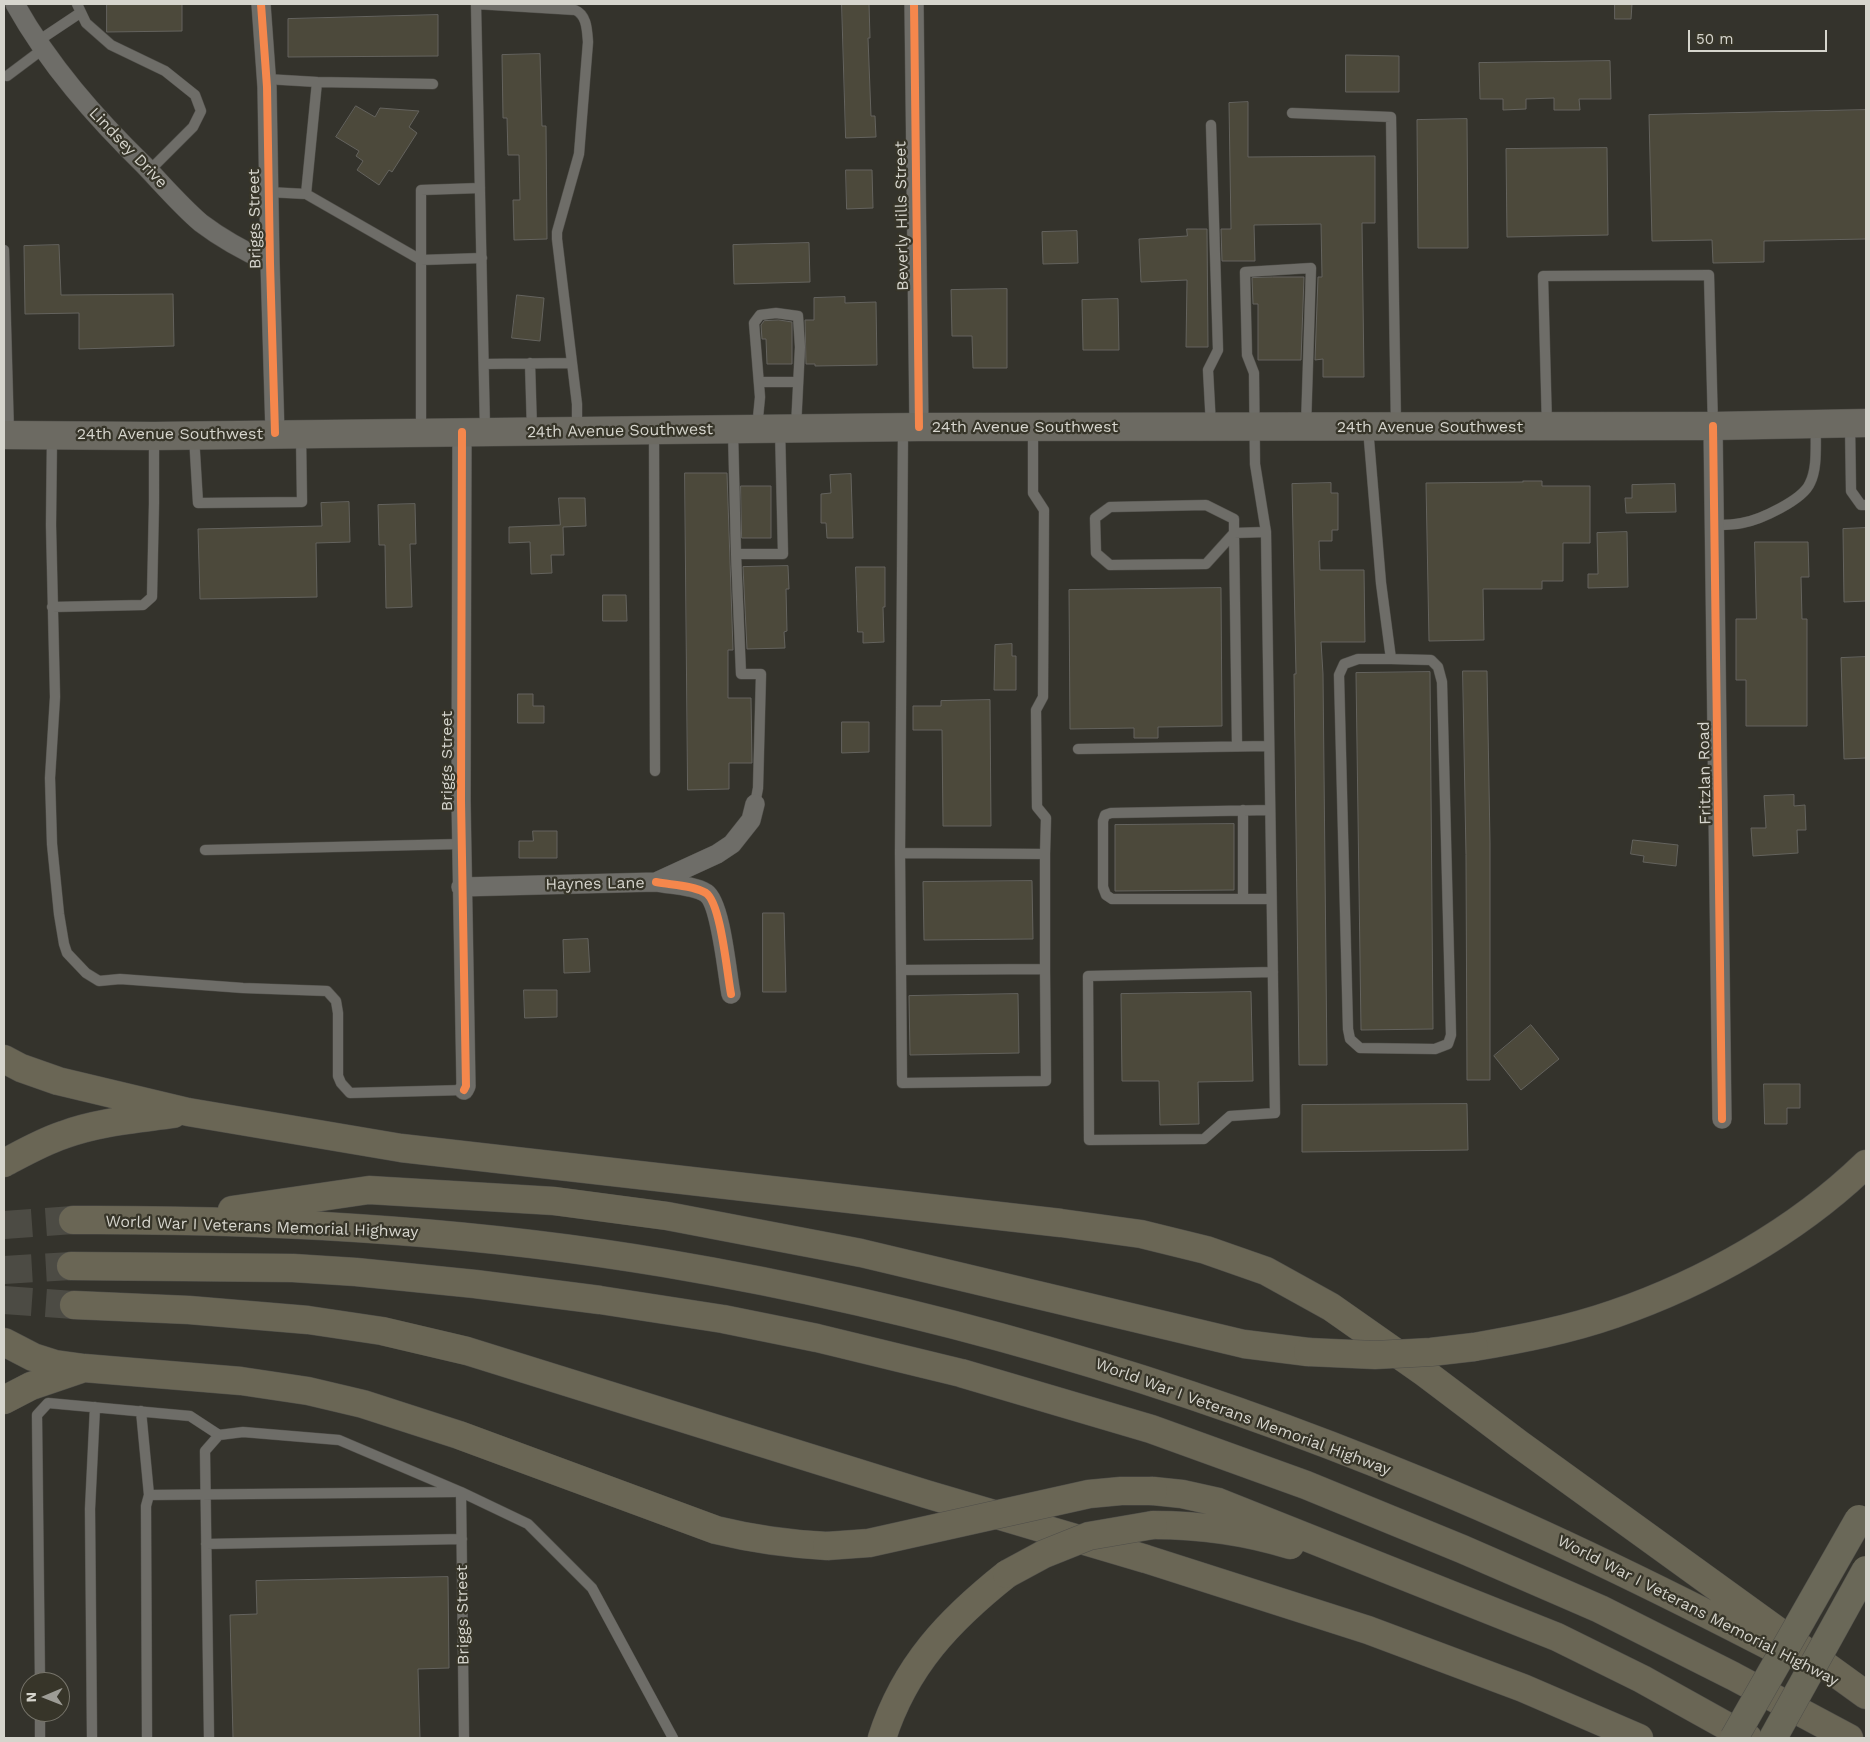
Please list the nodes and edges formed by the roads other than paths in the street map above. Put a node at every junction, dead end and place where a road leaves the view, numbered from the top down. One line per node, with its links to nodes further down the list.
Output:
1 (15, 4): 7 (street, Lindsey Drive)
2 (261, 4): 9 (street, Briggs Street)
3 (476, 4): 5 (lane); 15 (lane)
4 (914, 4): 31 (street, Beverly Hills Street)
5 (538, 5): 24 (lane)
6 (78, 8): 7 (lane); 14 (lane)
7 (41, 45): 8 (lane); 14 (street, Lindsey Drive)
8 (7, 76)
9 (266, 79): 10 (lane); 16 (street, Briggs Street)
10 (316, 82): 11 (lane); 17 (lane)
11 (433, 84)
12 (1292, 113): 37 (lane)
13 (1211, 125): 33 (lane)
14 (149, 170): 21 (street, Lindsey Drive)
15 (480, 188): 19 (lane); 20 (lane)
16 (268, 192): 17 (lane); 21 (street, Briggs Street)
17 (306, 194): 20 (lane)
18 (4, 250): 22 (lane)
19 (482, 258): 20 (lane); 25 (lane)
20 (422, 260): 42 (lane)
21 (270, 263): 45 (street, Briggs Street)
22 (5, 357): 47 (lane)
23 (530, 363): 24 (lane); 25 (lane); 44 (lane)
24 (572, 363): 41 (lane)
25 (484, 364): 43 (lane)
26 (759, 382): 27 (lane); 27 (lane); 39 (lane)
27 (798, 382): 39 (lane)
28 (1858, 424): 29 (main road, 24th Avenue Southwest); 50 (lane)
29 (1816, 425): 30 (main road, 24th Avenue Southwest); 51 (lane)
30 (1713, 426): 38 (main road, 24th Avenue Southwest); 38 (lane); 51 (street, Fritzlan Road)
31 (911, 427): 32 (main road, 24th Avenue Southwest); 39 (main road, 24th Avenue Southwest); 66 (lane)
32 (1033, 427): 33 (main road, 24th Avenue Southwest); 67 (lane)
33 (1211, 427): 34 (main road, 24th Avenue Southwest)
34 (1254, 427): 35 (main road, 24th Avenue Southwest); 35 (lane); 52 (lane)
35 (1306, 427): 36 (main road, 24th Avenue Southwest)
36 (1368, 427): 37 (main road, 24th Avenue Southwest); 56 (lane)
37 (1396, 427): 38 (main road, 24th Avenue Southwest)
38 (1547, 427)
39 (767, 429): 40 (main road, 24th Avenue Southwest); 54 (lane); 54 (lane)
40 (654, 430): 41 (main road, 24th Avenue Southwest); 60 (lane)
41 (577, 431): 44 (main road, 24th Avenue Southwest)
42 (421, 432): 43 (main road, 24th Avenue Southwest); 45 (main road, 24th Avenue Southwest)
43 (473, 432): 44 (main road, 24th Avenue Southwest); 64 (street, Briggs Street)
44 (532, 432)
45 (288, 433): 48 (main road, 24th Avenue Southwest); 48 (lane)
46 (52, 434): 47 (main road, 24th Avenue Southwest); 49 (main road, 24th Avenue Southwest); 55 (lane)
47 (7, 435)
48 (194, 435): 49 (main road, 24th Avenue Southwest)
49 (154, 436): 55 (lane)
50 (1866, 505)
51 (1715, 525): 79 (street, Fritzlan Road)
52 (1266, 532): 53 (lane); 58 (lane)
53 (1234, 533): 53 (lane); 57 (lane)
54 (736, 554): 61 (lane)
55 (52, 607): 77 (lane)
56 (1391, 659): 56 (lane)
57 (1237, 746): 58 (lane); 59 (lane)
58 (1269, 746): 63 (lane)
59 (1078, 749)
60 (656, 771)
61 (754, 804): 68 (street, Haynes Lane)
62 (1243, 810): 63 (lane); 70 (lane); 70 (lane)
63 (1270, 810): 71 (lane)
64 (461, 844): 65 (lane); 69 (street, Briggs Street)
65 (205, 850)
66 (900, 854): 67 (lane); 73 (lane)
67 (1045, 854): 72 (lane)
68 (656, 882): 69 (street, Haynes Lane); 75 (street)
69 (462, 887): 77 (street, Briggs Street)
70 (1243, 899): 71 (lane)
71 (1271, 899): 74 (lane)
72 (1045, 969): 73 (lane); 73 (lane)
73 (901, 970)
74 (1273, 972): 74 (lane)
75 (731, 994)
76 (4, 1059): 78 (highway)
77 (464, 1090)
78 (188, 1112): 80 (highway); 101 (highway)
79 (1722, 1119)
80 (4, 1164)
81 (1866, 1164): 83 (highway, bridge)
82 (73, 1220): 83 (highway, World War I Veterans Memorial Highway)
83 (168, 1220): 101 (highway, World War I Veterans Memorial Highway)
84 (71, 1266): 114 (highway)
85 (74, 1305): 110 (highway)
86 (4, 1342): 87 (highway)
87 (84, 1368): 88 (highway); 99 (highway, bridge)
88 (4, 1400)
89 (94, 1408): 90 (lane); 100 (lane); 104 (lane)
90 (141, 1412): 91 (lane); 94 (lane)
91 (219, 1435): 92 (lane); 93 (lane)
92 (461, 1492): 93 (lane); 96 (lane, Briggs Street); 108 (lane)
93 (205, 1494): 94 (lane); 97 (lane)
94 (150, 1495): 105 (lane)
95 (1860, 1519): 111 (highway, bridge)
96 (462, 1539): 97 (lane); 107 (lane, Briggs Street)
97 (206, 1544): 106 (lane)
98 (1866, 1570): 113 (highway, bridge)
99 (1465, 1600): 109 (highway, bridge); 112 (highway)
100 (40, 1672)
101 (1866, 1695)
102 (40, 1722): 103 (lane)
103 (40, 1738)
104 (92, 1738)
105 (147, 1738)
106 (209, 1738)
107 (464, 1738)
108 (673, 1738)
109 (882, 1738)
110 (1639, 1738)
111 (1734, 1738)
112 (1748, 1738)
113 (1773, 1738)
114 (1849, 1738)

